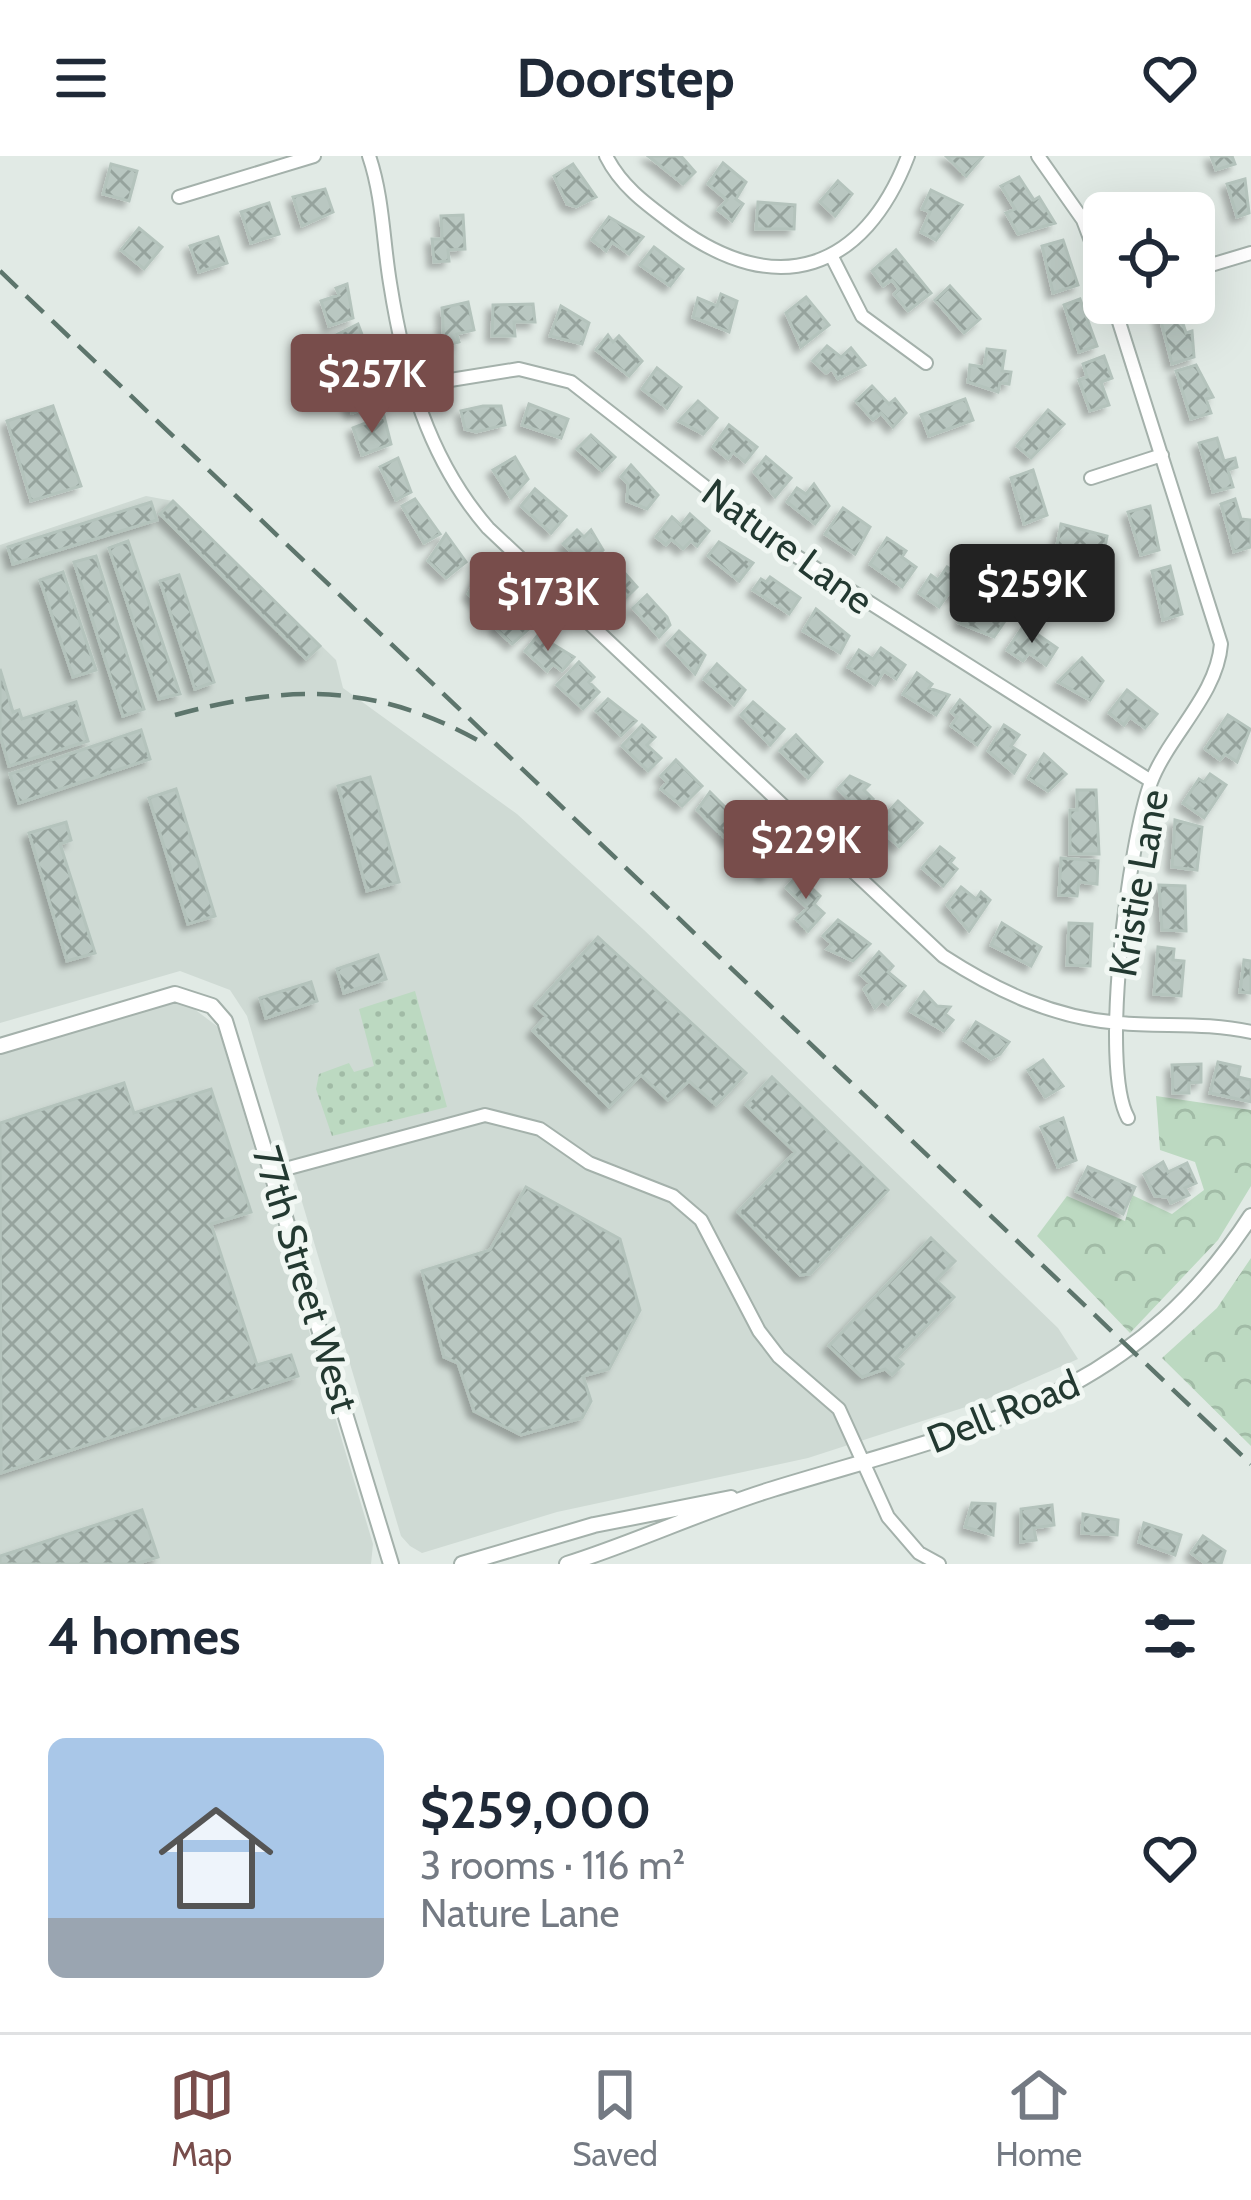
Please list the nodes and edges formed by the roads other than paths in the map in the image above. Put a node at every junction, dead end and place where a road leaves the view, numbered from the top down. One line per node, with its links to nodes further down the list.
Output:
1 (314, 156): 6 (street)
2 (369, 156): 13 (street)
3 (606, 156): 9 (street)
4 (908, 156): 9 (street)
5 (1038, 156): 7 (street)
6 (179, 197)
7 (1083, 220)
8 (1251, 253): 10 (street)
9 (831, 255): 12 (street)
10 (1215, 264)
11 (1120, 324): 14 (street, Kristie Lane)
12 (926, 362)
13 (413, 386): 16 (street, Nature Lane); 17 (street)
14 (1162, 455): 15 (street); 16 (street, Kristie Lane)
15 (1091, 478)
16 (1151, 781): 17 (street, Kristie Lane)
17 (1116, 1023): 18 (street); 20 (street, Kristie Lane)
18 (1251, 1032)
19 (0, 1046): 21 (street, 77th Street West)
20 (1128, 1118)
21 (274, 1172): 23 (street); 26 (street, 77th Street West)
22 (1251, 1216): 23 (street, Dell Road)
23 (860, 1463): 24 (street, Dell Road); 25 (street)
24 (766, 1491): 27 (street, Dell Road); 28 (street, Dell Road)
25 (917, 1558): 29 (street)
26 (391, 1564)
27 (462, 1564)
28 (567, 1564)
29 (939, 1564)

